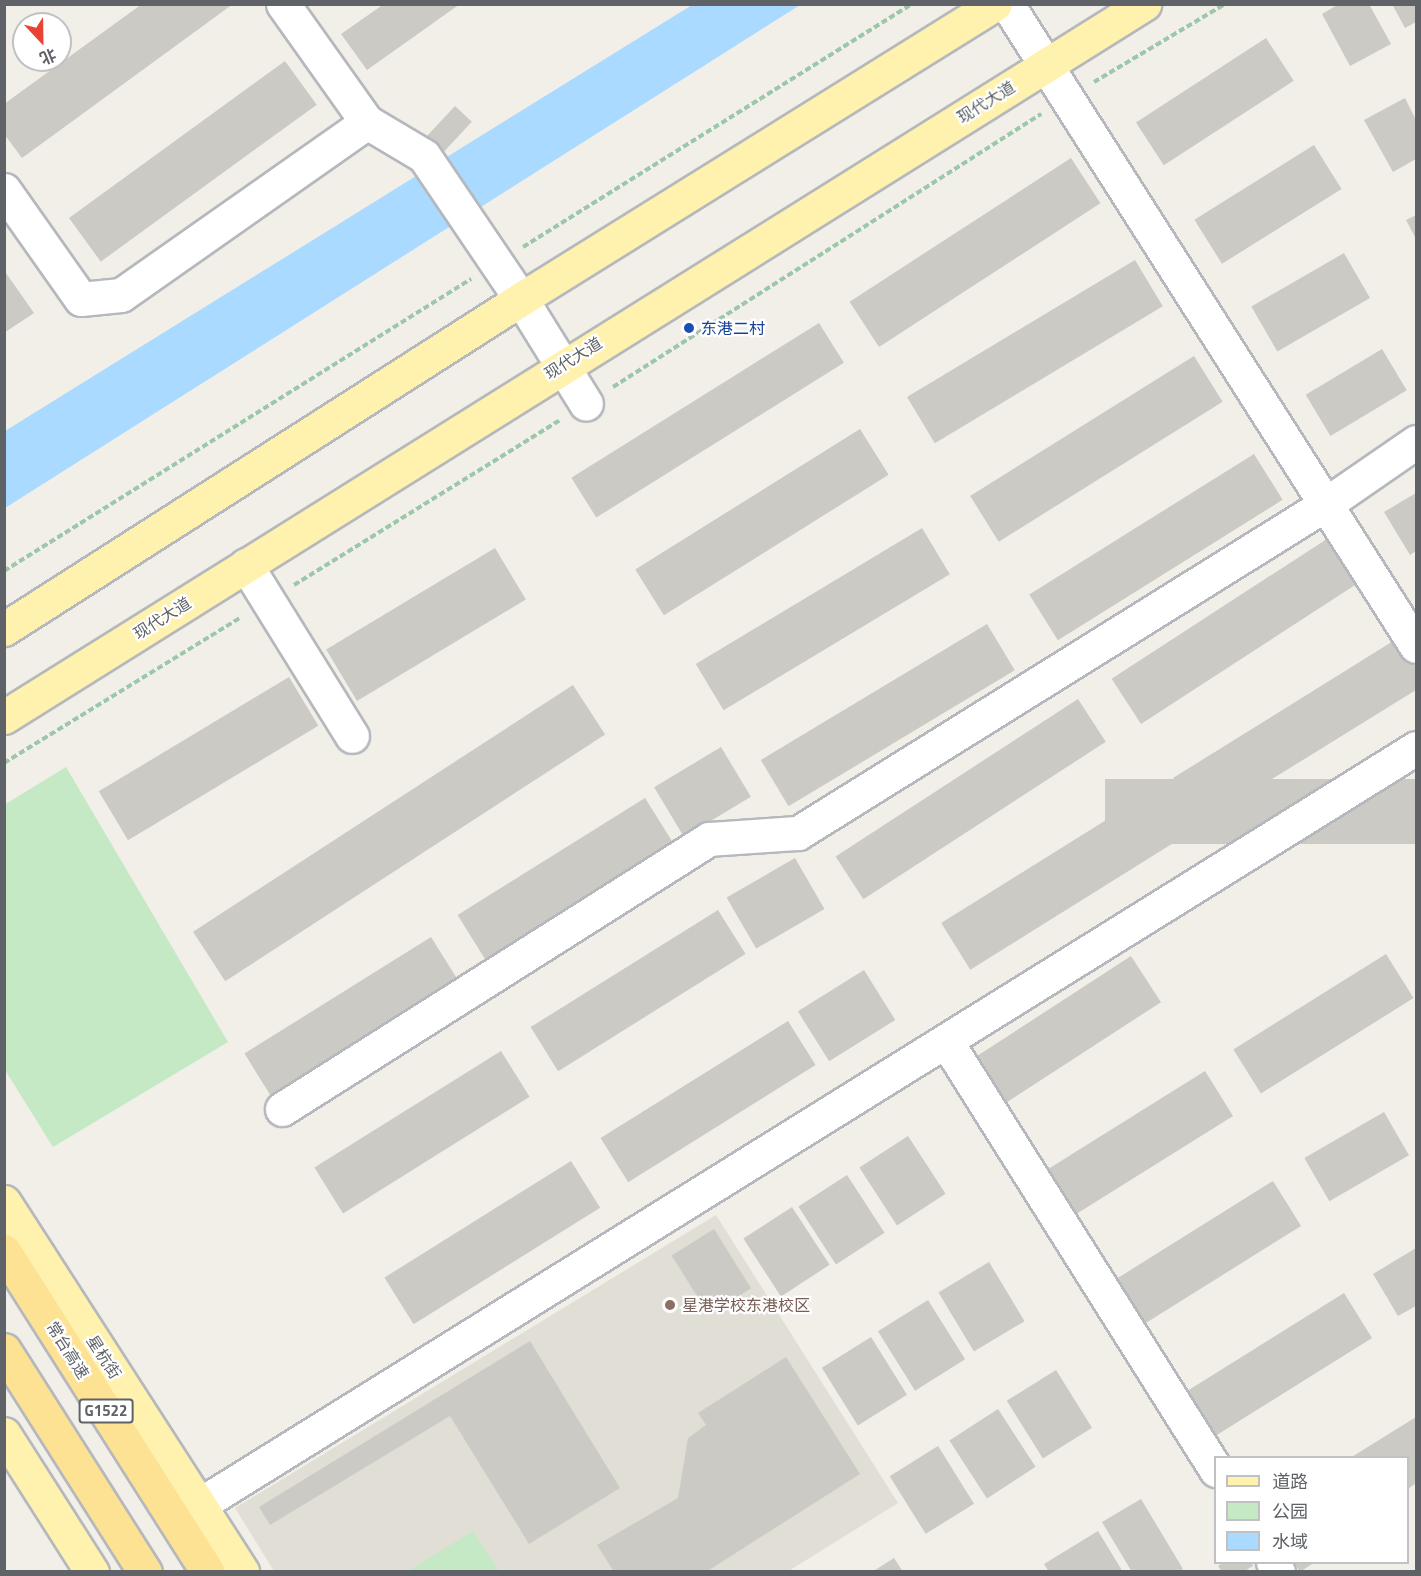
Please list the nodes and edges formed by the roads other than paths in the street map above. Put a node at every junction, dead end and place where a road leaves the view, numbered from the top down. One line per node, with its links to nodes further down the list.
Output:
1 (284, 4): 6 (street)
2 (995, 4): 8 (main road)
3 (1007, 4): 5 (street)
4 (1144, 4): 5 (main road, 现代大道)
5 (1046, 64): 9 (main road, 现代大道); 12 (street)
6 (367, 122): 7 (street); 8 (street)
7 (4, 190)
8 (521, 299): 9 (street); 14 (main road)
9 (564, 364): 10 (street); 13 (main road, 现代大道)
10 (586, 404)
11 (1416, 442): 12 (street)
12 (1326, 504): 15 (street); 20 (street)
13 (246, 565): 16 (main road, 现代大道); 17 (street)
14 (4, 629)
15 (1416, 646)
16 (4, 717)
17 (352, 736)
18 (1416, 748): 19 (street)
19 (946, 1041): 25 (street); 26 (street)
20 (282, 1109)
21 (4, 1202): 26 (main road, 星杭街)
22 (4, 1251): 29 (highway, 常台高速 / G1522)
23 (4, 1350): 28 (highway, G1522)
24 (4, 1434): 27 (main road)
25 (1214, 1468)
26 (199, 1505): 30 (main road, 星杭街)
27 (92, 1572)
28 (145, 1572)
29 (208, 1572)
30 (242, 1572)

